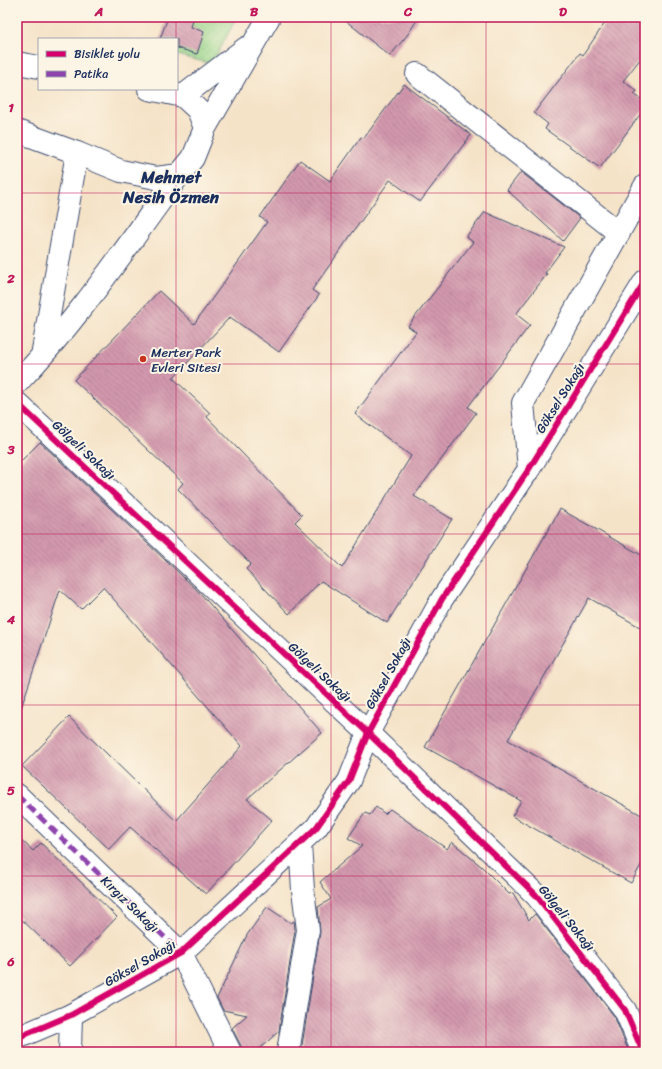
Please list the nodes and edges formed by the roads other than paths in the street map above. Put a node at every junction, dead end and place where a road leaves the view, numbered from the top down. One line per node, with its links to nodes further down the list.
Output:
1 (269, 17): 2 (street)
2 (254, 43): 7 (street); 8 (street)
3 (17, 62): 4 (street)
4 (38, 67)
5 (417, 74): 13 (street)
6 (154, 90): 7 (street)
7 (182, 96): 8 (street)
8 (205, 128): 11 (street)
9 (17, 132): 10 (street)
10 (77, 153): 11 (street); 15 (street)
11 (179, 175): 15 (street)
12 (645, 186): 13 (street, Göksel Sokağı)
13 (619, 233): 18 (street, Göksel Sokağı)
14 (645, 281): 18 (street, Göksel Sokağı)
15 (42, 357): 16 (street)
16 (17, 383)
17 (17, 403): 19 (street, Gölgeli Sokağı)
18 (529, 469): 19 (street, Göksel Sokağı)
19 (368, 733): 21 (street, Göksel Sokağı); 28 (street, Gölgeli Sokağı)
20 (17, 795): 22 (street, Kırgız Sokağı)
21 (300, 844): 22 (street, Göksel Sokağı); 27 (street)
22 (181, 953): 23 (street, Göksel Sokağı); 26 (street, Kırgız Sokağı)
23 (71, 1015): 24 (street, Göksel Sokağı); 25 (street)
24 (17, 1038)
25 (70, 1052)
26 (230, 1052)
27 (288, 1052)
28 (643, 1052)

